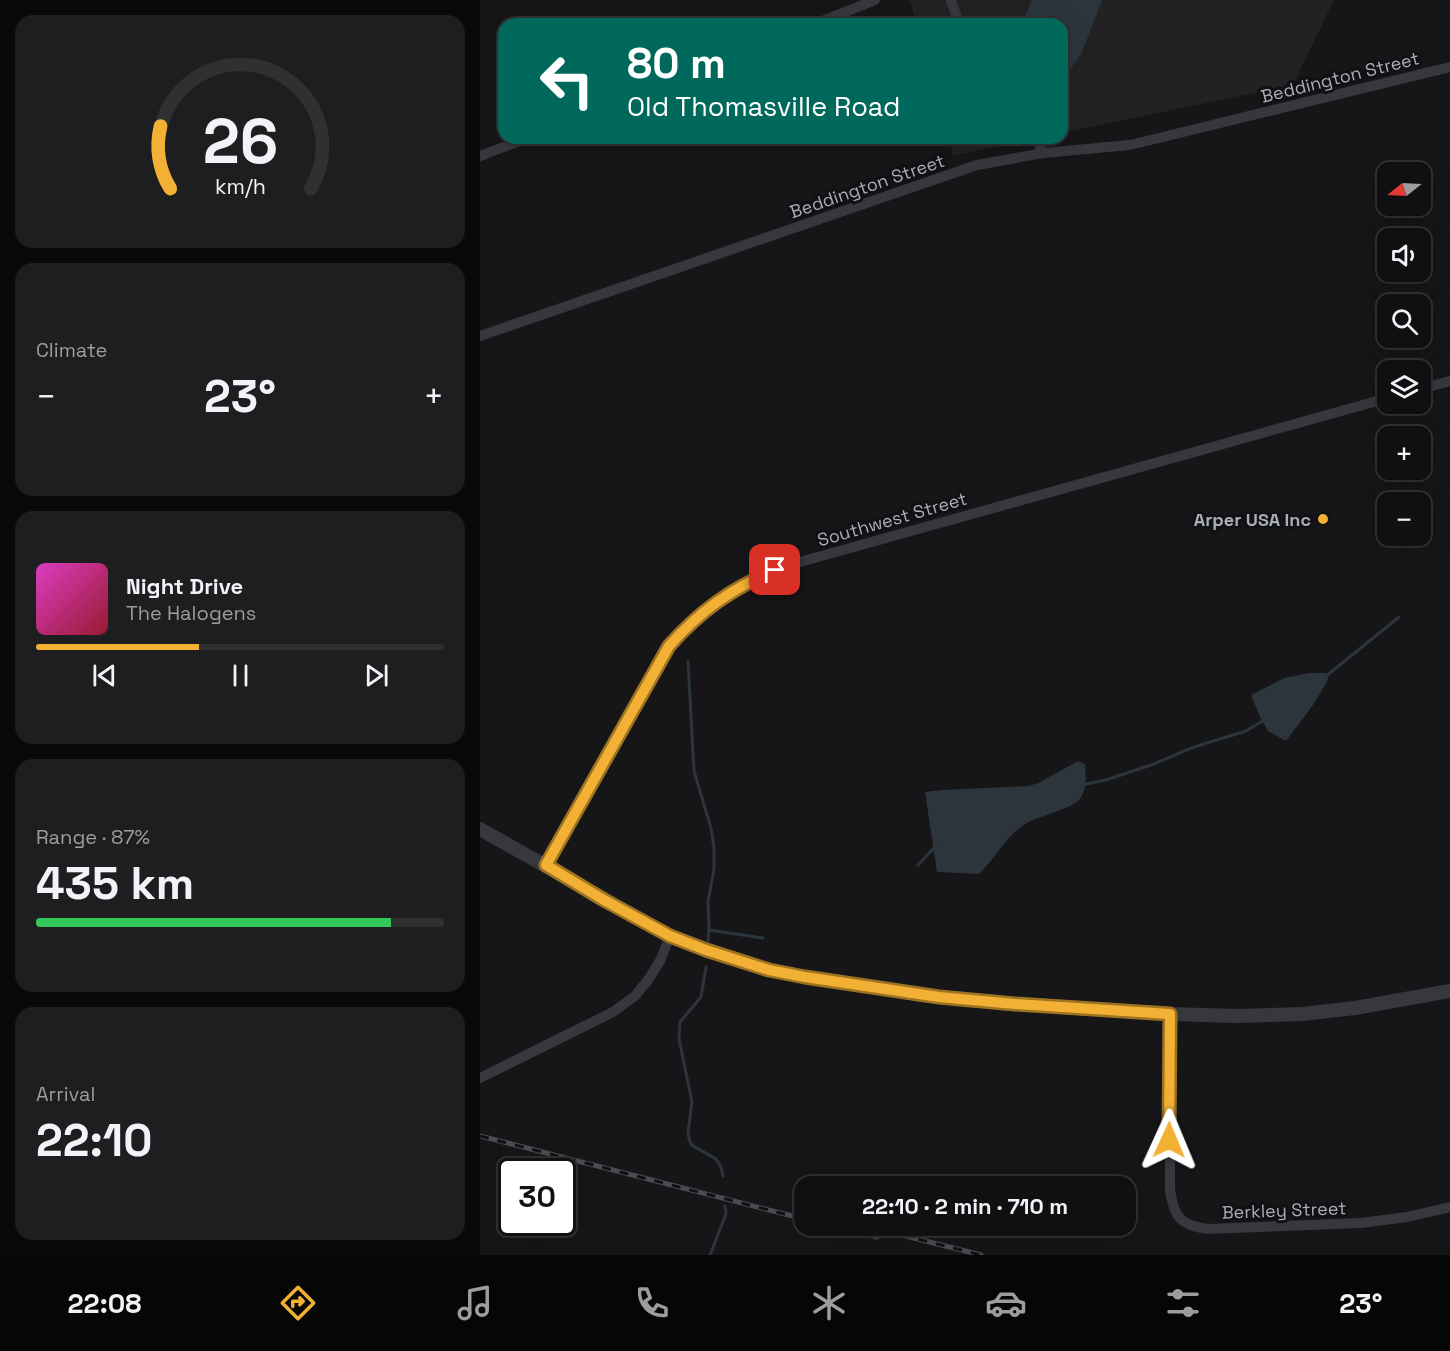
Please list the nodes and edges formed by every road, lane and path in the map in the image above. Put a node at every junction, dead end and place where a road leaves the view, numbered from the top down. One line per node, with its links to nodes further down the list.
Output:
1 (875, 0): 3 (street)
2 (951, 0): 4 (street)
3 (830, 18)
4 (957, 18)
5 (1450, 67): 8 (street, Beddington Street)
6 (511, 144): 9 (street)
7 (1039, 144): 8 (street)
8 (1043, 153): 10 (street, Beddington Street)
9 (480, 156)
10 (480, 336)
11 (1450, 381): 12 (street)
12 (1431, 386)
13 (1377, 401): 15 (street, Southwest Street)
14 (480, 829): 15 (street)
15 (546, 865): 16 (street)
16 (670, 936): 18 (street); 19 (street)
17 (1450, 992): 18 (street)
18 (1170, 1014): 20 (street, Berkley Street)
19 (480, 1078)
20 (1450, 1207)

